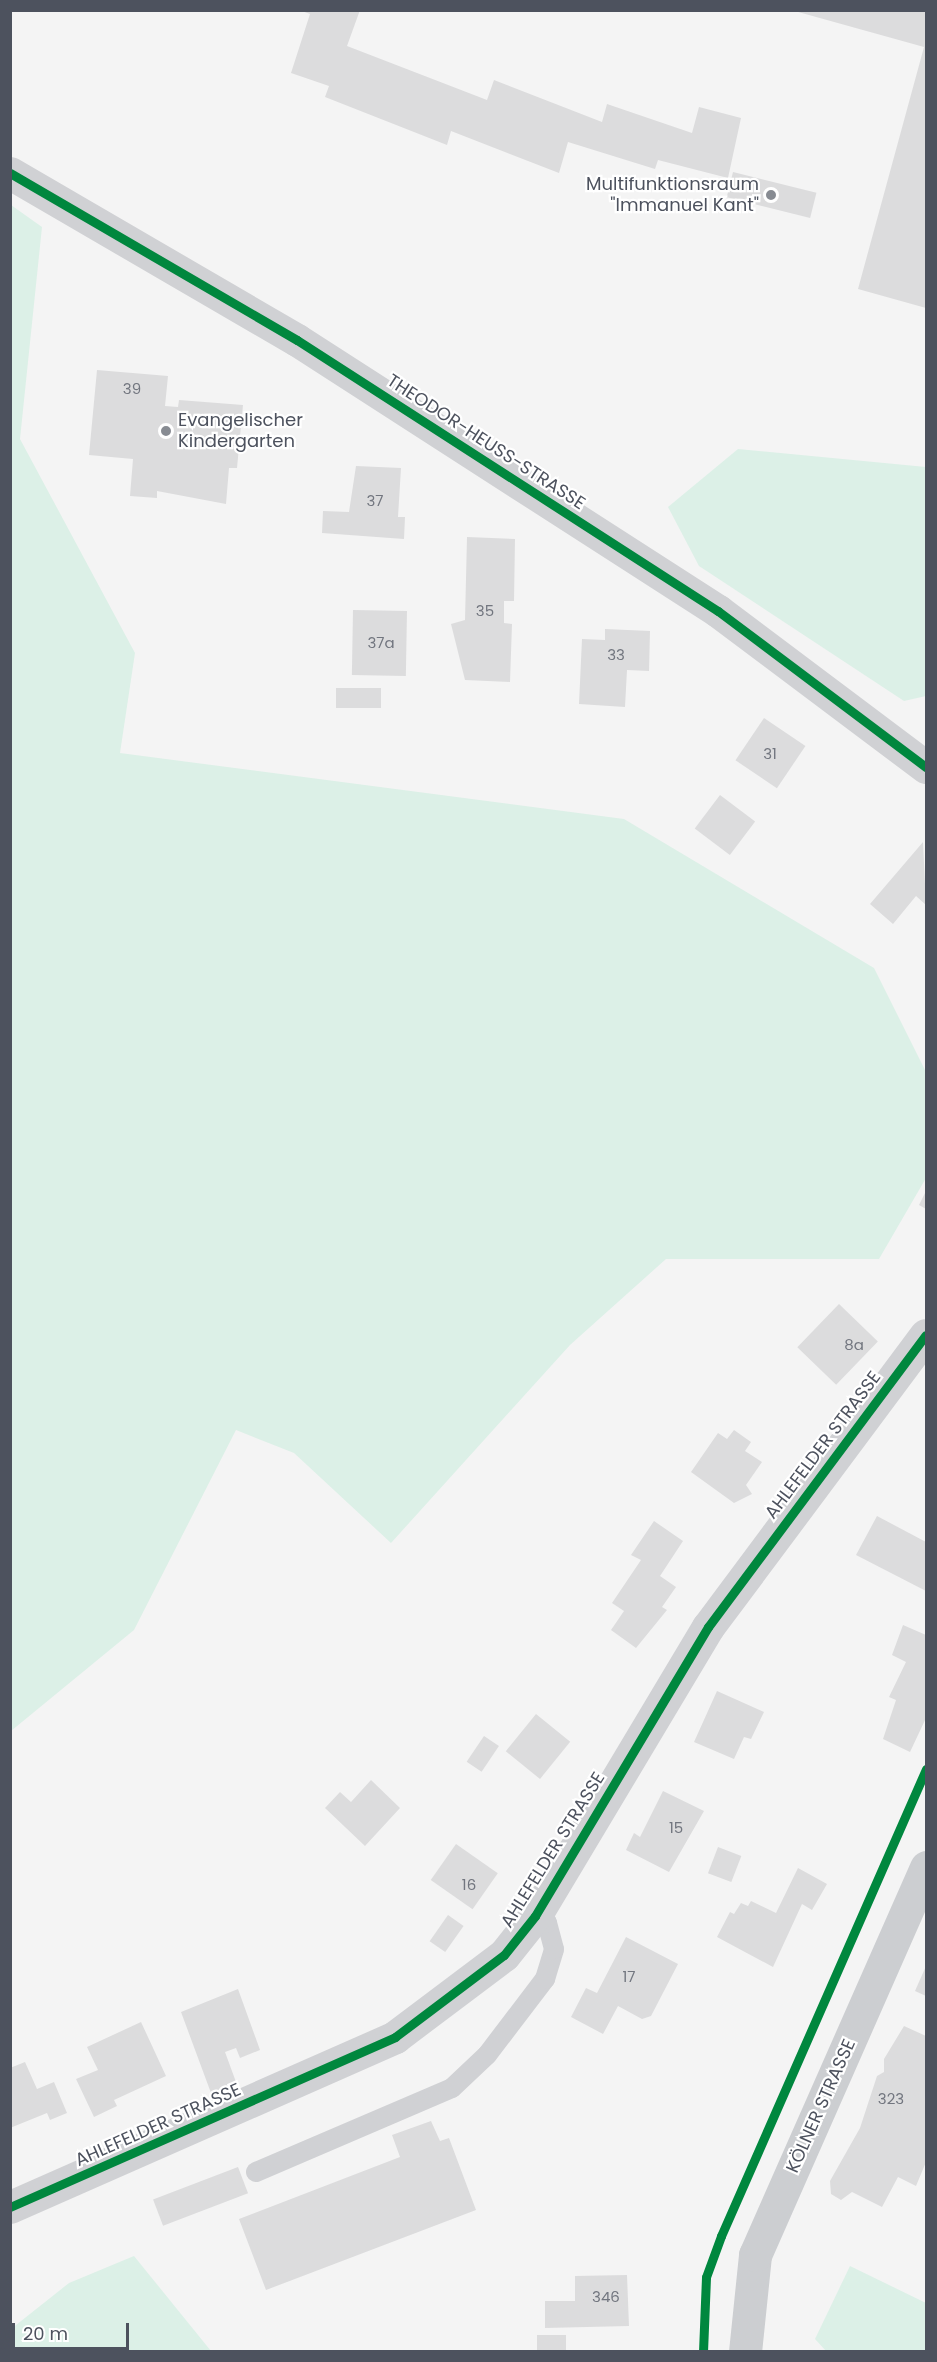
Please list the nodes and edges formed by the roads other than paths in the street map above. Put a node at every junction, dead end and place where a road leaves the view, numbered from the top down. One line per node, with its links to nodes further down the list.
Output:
1 (10, 172): 2 (street, THEODOR-HEUSS-STRASSE)
2 (927, 767)
3 (927, 1335): 5 (street, AHLEFELDER STRASSE)
4 (927, 1868): 8 (main road, KÖLNER STRASSE)
5 (535, 1916): 6 (lane); 7 (street, AHLEFELDER STRASSE)
6 (256, 2172)
7 (10, 2207)
8 (745, 2352)

